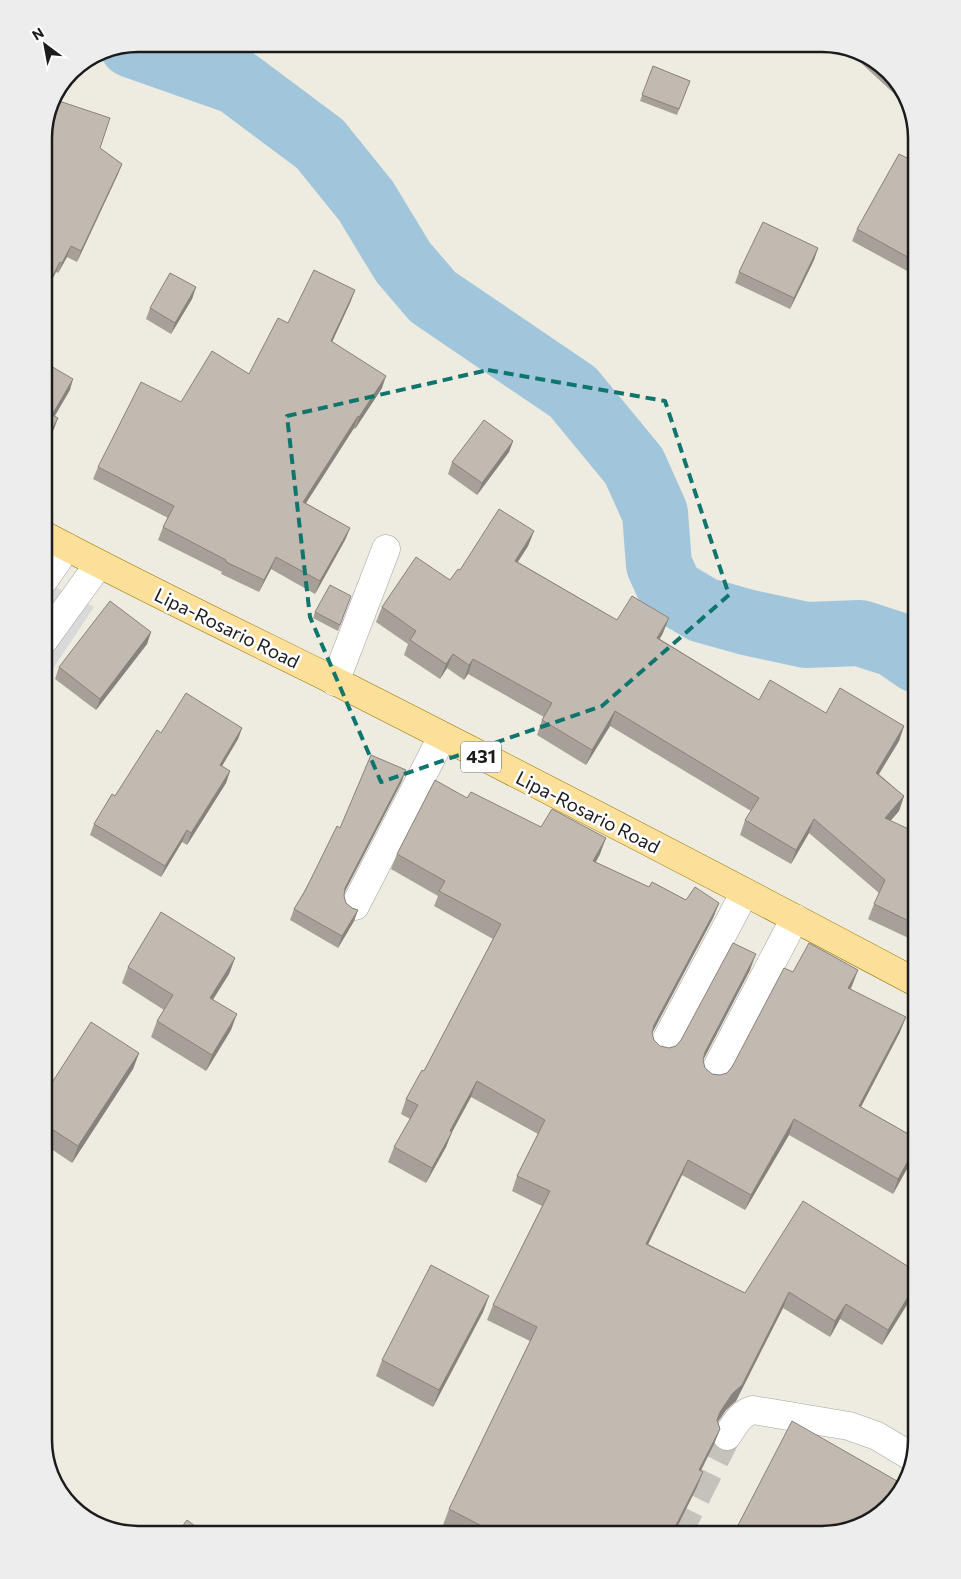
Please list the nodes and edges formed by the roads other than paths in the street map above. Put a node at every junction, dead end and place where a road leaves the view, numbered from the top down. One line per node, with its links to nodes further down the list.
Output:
1 (55, 541): 3 (main road, Lipa-Rosario Road / 431)
2 (386, 549): 5 (street)
3 (99, 564): 4 (street); 5 (main road, Lipa-Rosario Road / 431)
4 (53, 628)
5 (335, 682): 6 (main road, Lipa-Rosario Road / 431)
6 (442, 737): 7 (main road, Lipa-Rosario Road / 431); 8 (street)
7 (745, 892): 9 (main road, Lipa-Rosario Road / 431); 11 (street)
8 (356, 906)
9 (796, 918): 10 (main road, Lipa-Rosario Road / 431); 12 (street)
10 (908, 978)
11 (662, 1048)
12 (713, 1075)
13 (727, 1436): 14 (street)
14 (907, 1454)

